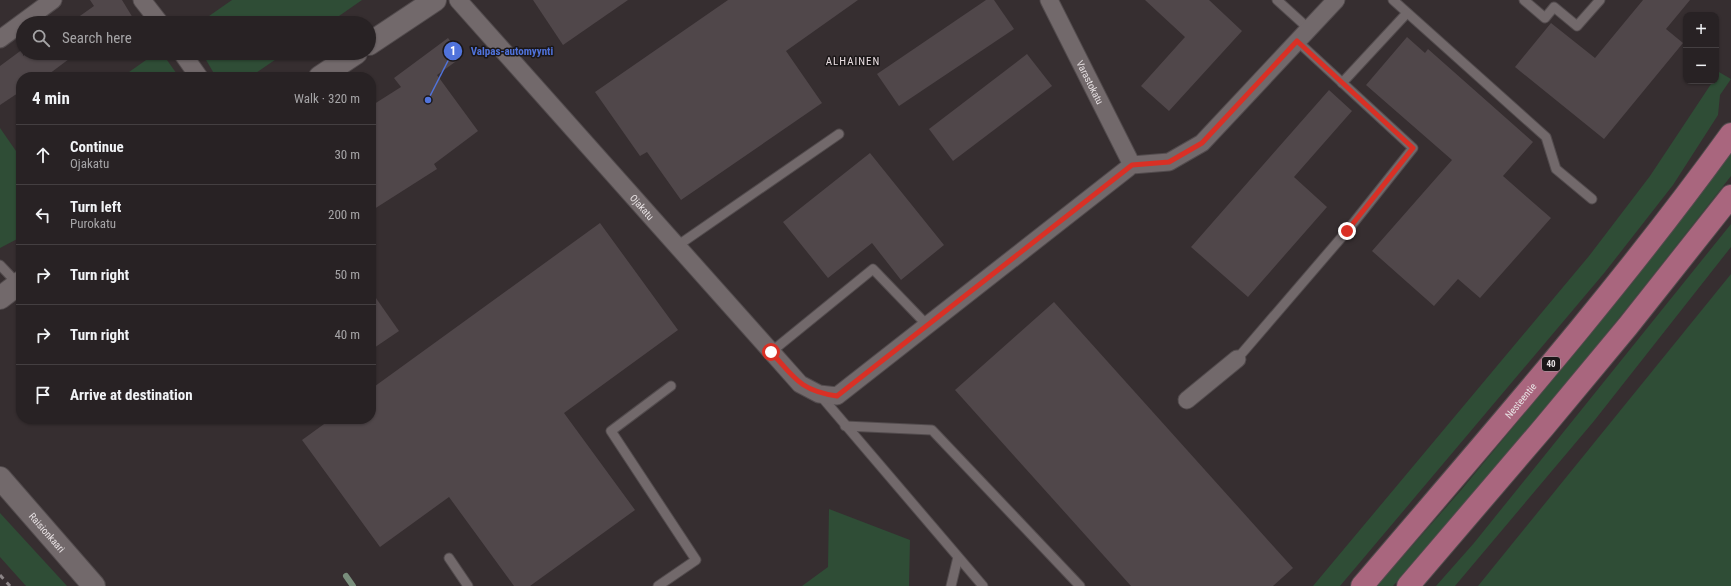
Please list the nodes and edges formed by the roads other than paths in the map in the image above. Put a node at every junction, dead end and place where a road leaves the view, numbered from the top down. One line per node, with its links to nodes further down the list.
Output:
1 (53, 0): 12 (street)
2 (142, 0): 13 (street)
3 (435, 0): 17 (street)
4 (458, 0): 29 (street, Ojakatu)
5 (1049, 0): 26 (street, Varastokatu)
6 (1277, 0): 15 (lane)
7 (1336, 0): 15 (street)
8 (1393, 0): 11 (lane)
9 (1524, 0): 10 (lane)
10 (1600, 0)
11 (1407, 13): 23 (lane); 28 (lane)
12 (31, 16)
13 (155, 16)
14 (16, 27): 16 (street)
15 (1309, 29): 18 (street)
16 (0, 38)
17 (376, 39)
18 (1297, 41): 23 (lane); 26 (street)
19 (187, 60): 21 (street)
20 (346, 60): 22 (street)
21 (196, 72)
22 (328, 72)
23 (1342, 83): 36 (lane)
24 (839, 134): 29 (lane)
25 (1731, 134): 50 (main road, Nesteentie / 40)
26 (1132, 165): 34 (street)
27 (1731, 196): 51 (main road)
28 (1592, 199)
29 (677, 246): 35 (street, Ojakatu)
30 (0, 265): 31 (lane)
31 (16, 280)
32 (16, 285): 33 (street)
33 (0, 298)
34 (927, 326): 35 (lane); 38 (street, Ojakatu)
35 (771, 352): 38 (street, Ojakatu)
36 (1237, 359): 39 (street)
37 (671, 386): 46 (lane)
38 (819, 394): 40 (lane)
39 (1187, 400)
40 (845, 426): 42 (lane); 49 (lane)
41 (0, 478): 44 (street, Raisionkaari)
42 (958, 556): 47 (lane); 48 (lane)
43 (449, 558): 45 (lane)
44 (94, 586)
45 (468, 586)
46 (658, 586)
47 (951, 586)
48 (983, 586)
49 (1080, 586)
50 (1362, 586)
51 (1408, 586)

